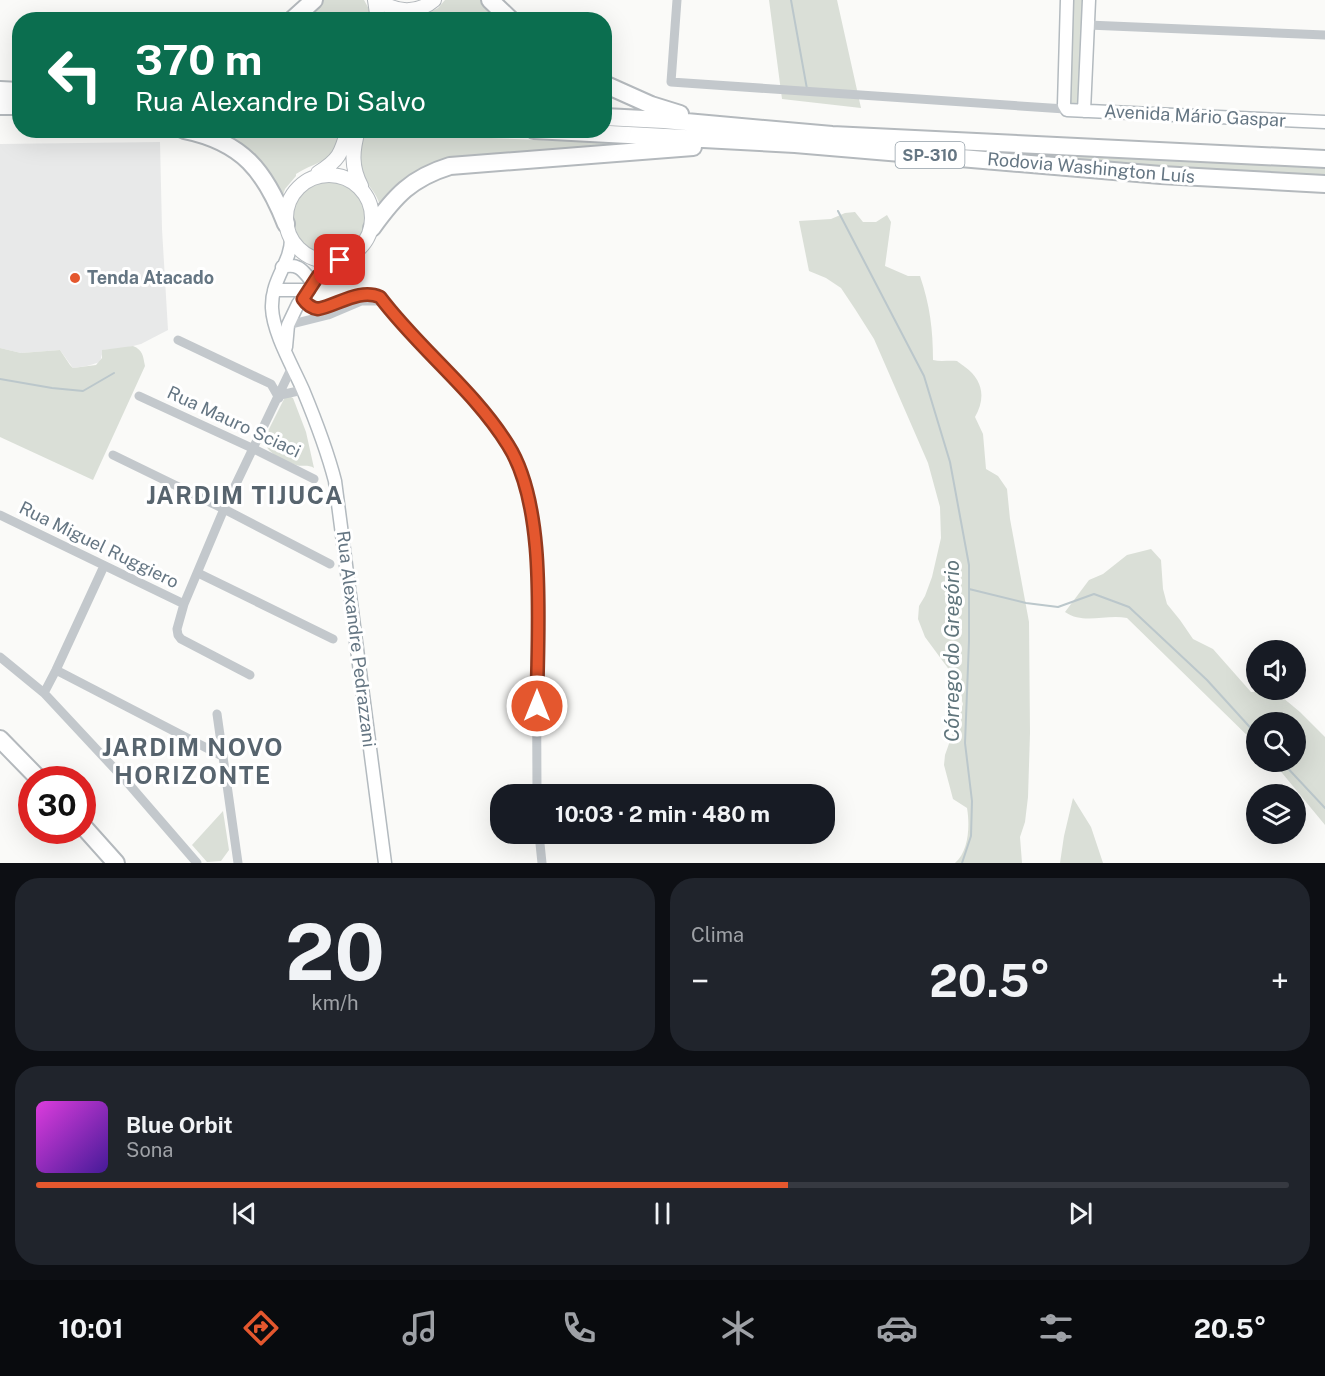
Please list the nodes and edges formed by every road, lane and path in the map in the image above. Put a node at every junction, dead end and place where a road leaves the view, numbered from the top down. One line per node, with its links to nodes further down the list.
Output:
1 (314, 0): 9 (highway)
2 (377, 0): 8 (main road)
3 (434, 0): 8 (main road)
4 (490, 0): 11 (highway)
5 (677, 0): 15 (street)
6 (1067, 0): 15 (street)
7 (1089, 0): 12 (street)
8 (414, 10): 10 (main road)
9 (301, 12)
10 (412, 12)
11 (503, 12)
12 (1088, 25): 13 (street); 16 (street)
13 (1325, 35)
14 (612, 88): 19 (highway)
15 (1065, 109): 16 (street, Avenida Mário Gaspar)
16 (1084, 111): 18 (street, Avenida Mário Gaspar)
17 (612, 117): 19 (highway, Rodovia Washington Luís / SP-310)
18 (1325, 122)
19 (739, 128): 26 (highway, Rodovia Washington Luís / SP-310)
20 (612, 134): 24 (highway, Rodovia Washington Luís / SP-310)
21 (207, 138): 31 (highway)
22 (348, 138): 25 (main road)
23 (353, 138): 25 (main road)
24 (795, 144): 28 (highway, Rodovia Washington Luís / SP-310); 30 (highway)
25 (348, 147): 27 (main road); 29 (main road)
26 (1325, 159)
27 (310, 178): 29 (main road); 31 (main road)
28 (1325, 184)
29 (363, 191): 30 (main road)
30 (372, 228): 32 (main road)
31 (289, 232): 32 (main road); 33 (street, Rua Alexandre Pedrazzani)
32 (340, 260): 35 (street, Rua Alexandre Pedrazzani)
33 (282, 267): 34 (street, Rua Alexandre Pedrazzani); 35 (street)
34 (274, 290): 35 (street); 37 (street, Rua Alexandre Pedrazzani)
35 (308, 291): 36 (street); 38 (street, Rua Alexandre Pedrazzani)
36 (383, 302): 38 (street); 63 (street)
37 (272, 311): 38 (street); 40 (street, Rua Alexandre Pedrazzani)
38 (288, 325): 40 (street, Rua Alexandre Pedrazzani)
39 (178, 340): 44 (street)
40 (286, 351): 41 (street, Rua Alexandre Pedrazzani)
41 (292, 367): 42 (street, Rua Alexandre Pedrazzani); 44 (street)
42 (303, 390): 44 (street); 69 (street, Rua Alexandre Pedrazzani)
43 (139, 396): 45 (street, Rua Mauro Sciaci)
44 (280, 396): 45 (street)
45 (254, 449): 47 (street, Rua Mauro Sciaci); 48 (street)
46 (113, 454): 48 (street)
47 (314, 479)
48 (224, 509): 50 (street); 52 (street)
49 (0, 515): 51 (street, Rua Miguel Ruggiero)
50 (330, 564)
51 (104, 566): 53 (street, Rua Miguel Ruggiero); 56 (street)
52 (198, 573): 53 (street); 54 (street)
53 (184, 604): 57 (street)
54 (333, 639)
55 (0, 657): 58 (street)
56 (56, 670): 58 (street); 61 (street)
57 (250, 675)
58 (44, 693): 68 (street)
59 (217, 714): 61 (street)
60 (0, 739): 62 (highway)
61 (222, 756): 66 (street)
62 (26, 766)
63 (537, 784)
64 (96, 841): 67 (highway)
65 (540, 844): 70 (street)
66 (235, 860)
67 (116, 863)
68 (197, 863)
69 (385, 863)
70 (542, 863)

